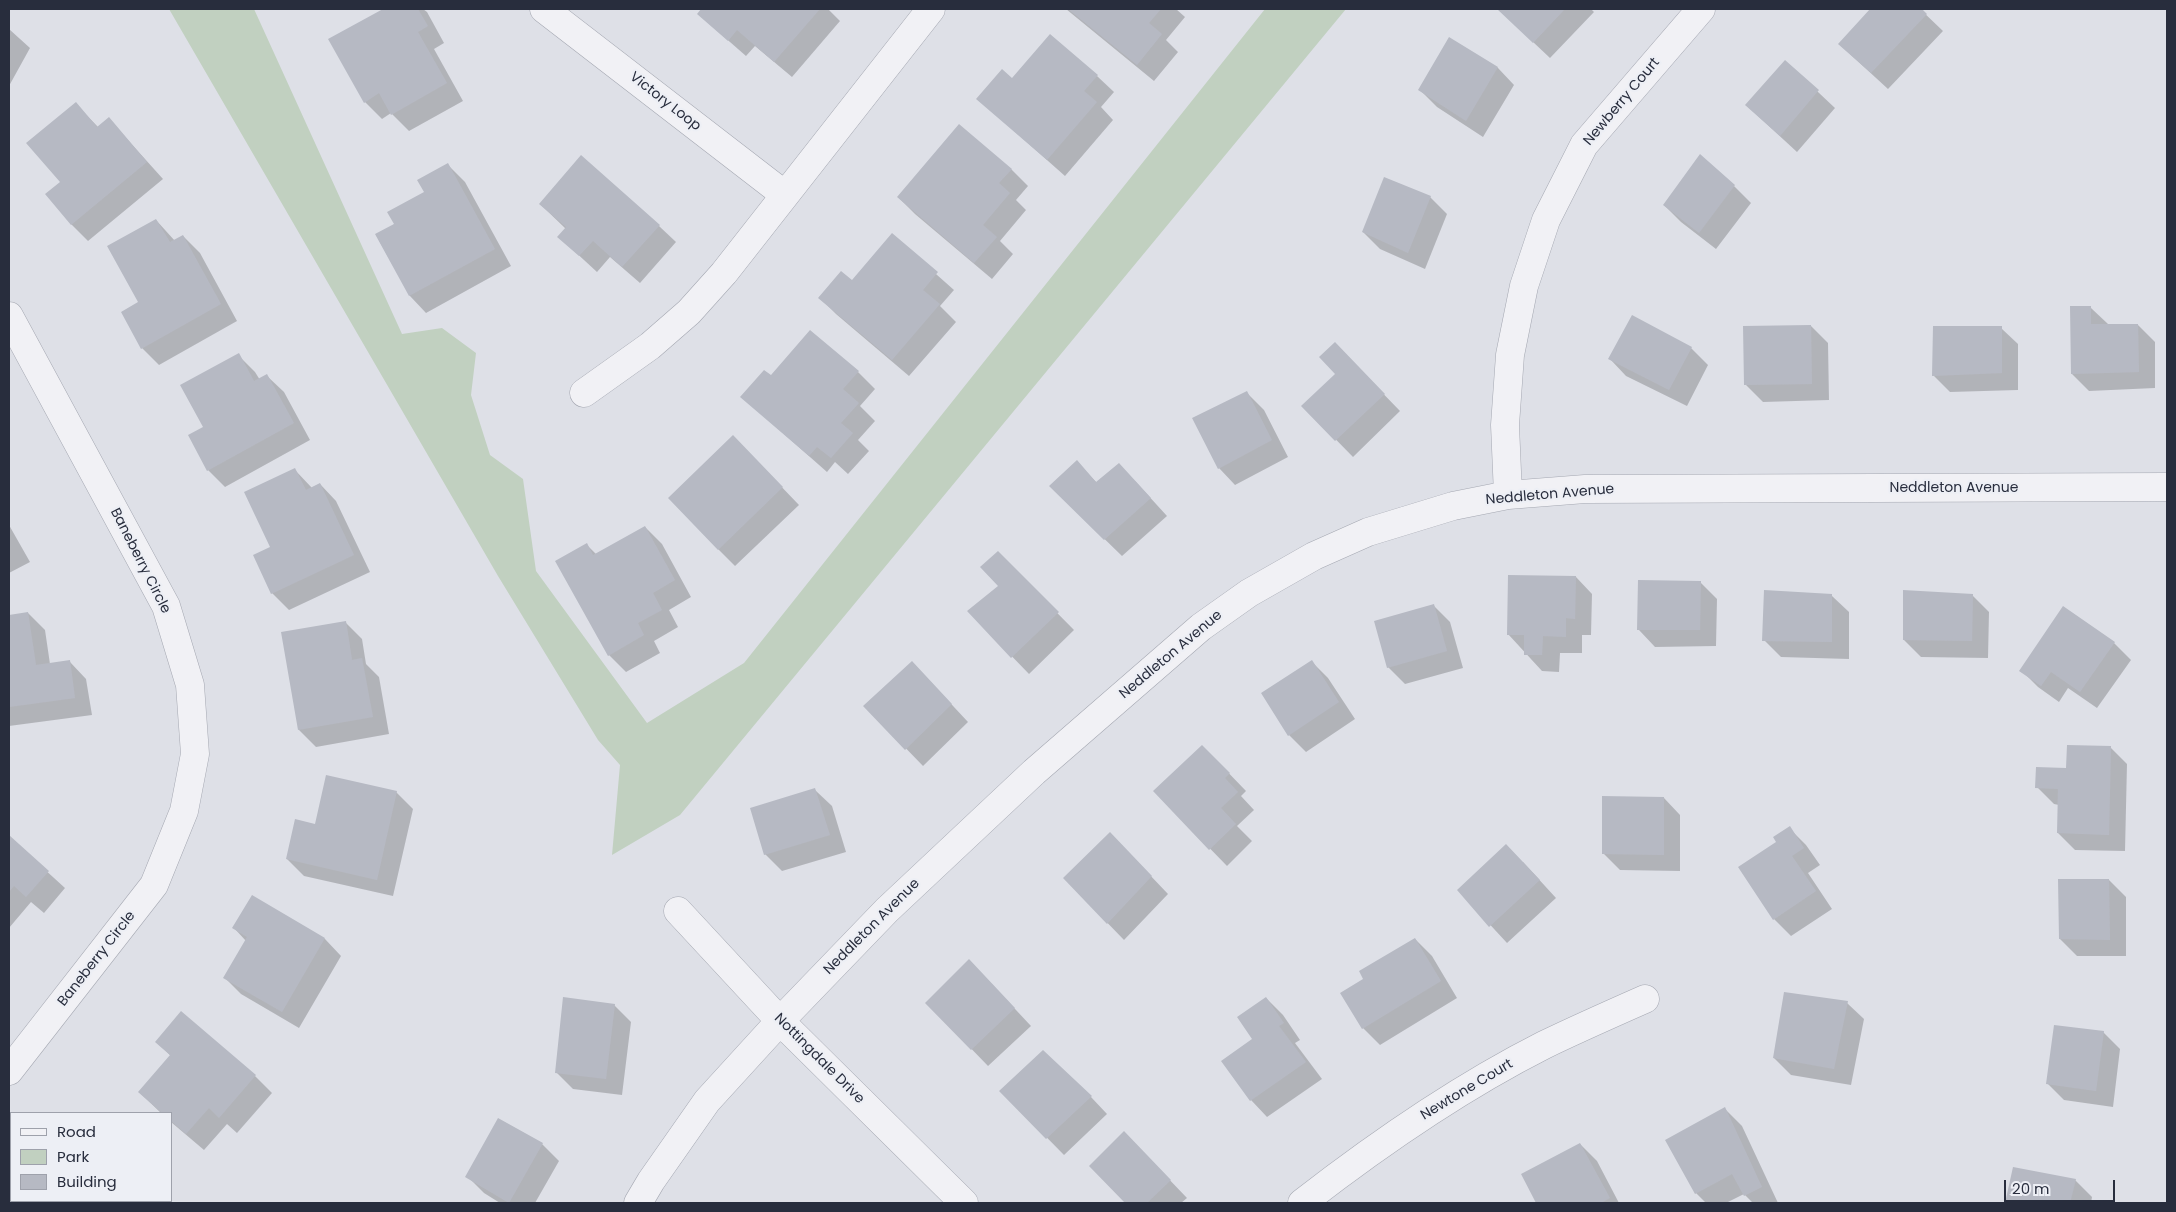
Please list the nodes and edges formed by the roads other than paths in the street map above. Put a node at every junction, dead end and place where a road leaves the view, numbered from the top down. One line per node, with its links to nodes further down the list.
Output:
1 (544, 9): 4 (street, Victory Loop)
2 (931, 9): 4 (street)
3 (1701, 9): 8 (street, Newberry Court)
4 (785, 195): 6 (street)
5 (9, 316): 12 (street, Baneberry Circle)
6 (584, 393)
7 (2167, 487): 8 (street, Neddleton Avenue)
8 (1508, 495): 11 (street, Neddleton Avenue)
9 (678, 911): 11 (street, Nottingdale Drive)
10 (1645, 999): 15 (street, Newtone Court)
11 (780, 1021): 13 (street, Neddleton Avenue); 14 (street, Nottingdale Drive)
12 (9, 1071)
13 (638, 1203)
14 (964, 1203)
15 (1302, 1203)

